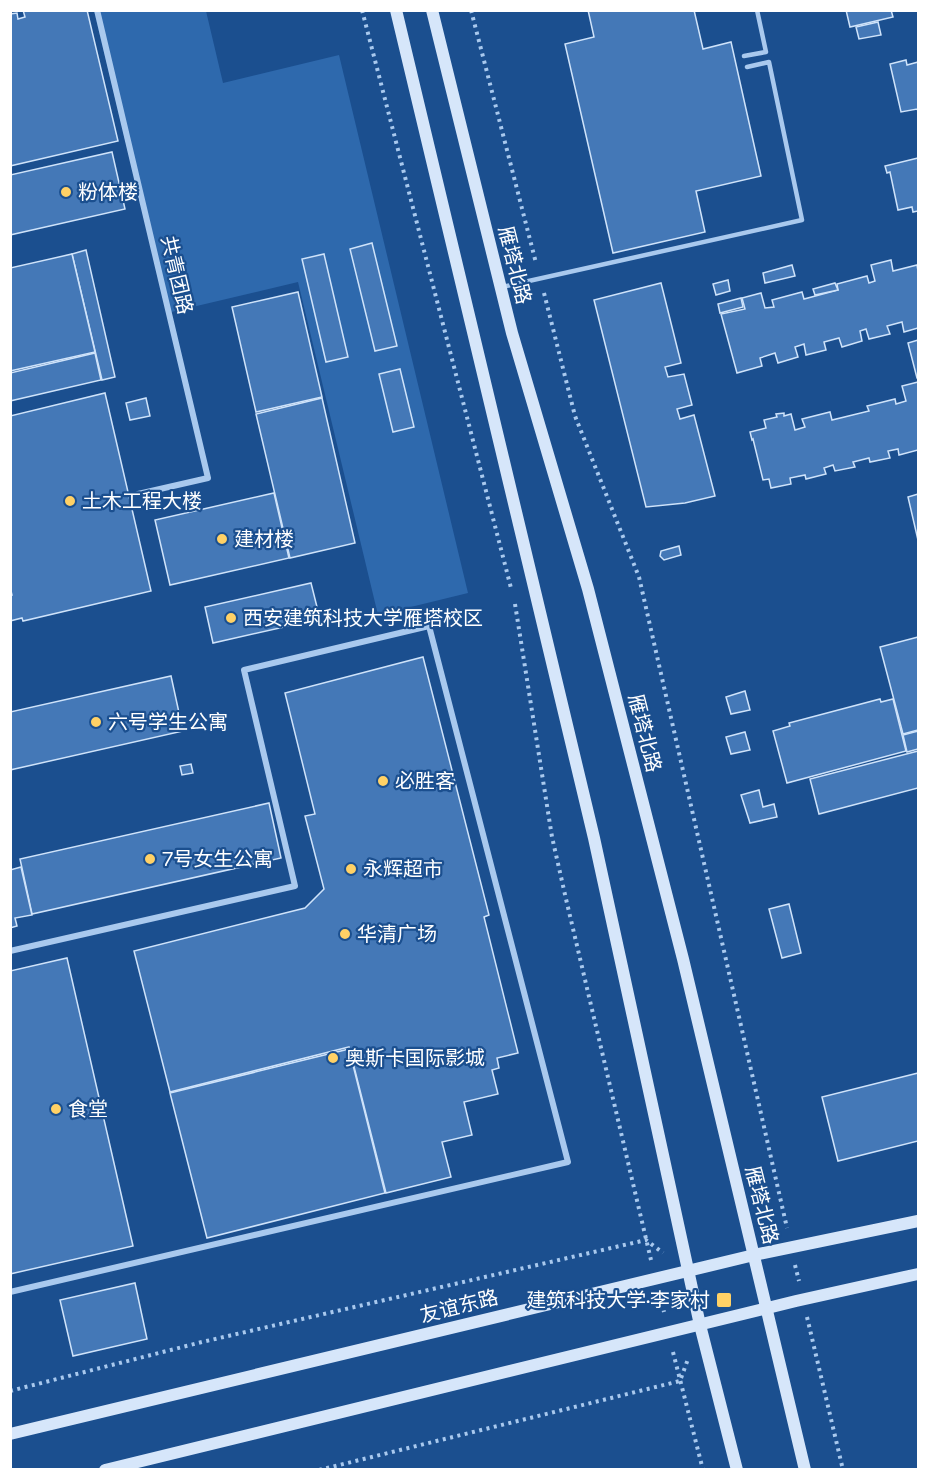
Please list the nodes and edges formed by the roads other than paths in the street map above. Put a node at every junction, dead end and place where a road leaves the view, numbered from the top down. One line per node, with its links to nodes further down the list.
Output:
1 (97, 10): 8 (street, 共青团路)
2 (396, 10): 12 (main road)
3 (432, 10): 7 (main road, 雁塔北路)
4 (757, 10): 5 (lane)
5 (744, 57)
6 (747, 67): 7 (lane)
7 (501, 287): 11 (main road, 雁塔北路)
8 (138, 494)
9 (10, 951): 14 (street)
10 (918, 1221): 11 (main road, 友谊东路)
11 (754, 1255): 12 (main road, 友谊东路); 15 (main road, 雁塔北路)
12 (688, 1271): 16 (main road); 17 (main road, 友谊东路)
13 (918, 1274): 15 (main road)
14 (10, 1292)
15 (767, 1309): 16 (main road); 20 (main road, 雁塔北路)
16 (700, 1325): 18 (main road); 19 (main road)
17 (10, 1434)
18 (105, 1470)
19 (737, 1470)
20 (805, 1470)

